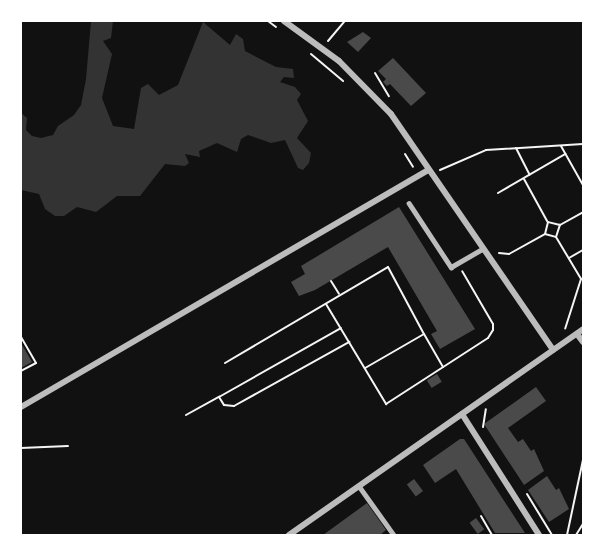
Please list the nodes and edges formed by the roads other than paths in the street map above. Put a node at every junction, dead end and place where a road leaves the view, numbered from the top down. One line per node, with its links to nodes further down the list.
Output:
1 (284, 21): 2 (street)
2 (427, 171): 4 (street); 9 (street)
3 (409, 203): 4 (lane)
4 (483, 249): 8 (street)
5 (583, 329): 6 (street)
6 (577, 334): 7 (street); 8 (street)
7 (583, 342)
8 (553, 350): 10 (street)
9 (21, 407)
10 (462, 414): 11 (street); 14 (street)
11 (359, 486): 12 (street); 13 (lane)
12 (289, 535)
13 (394, 535)
14 (539, 535)

